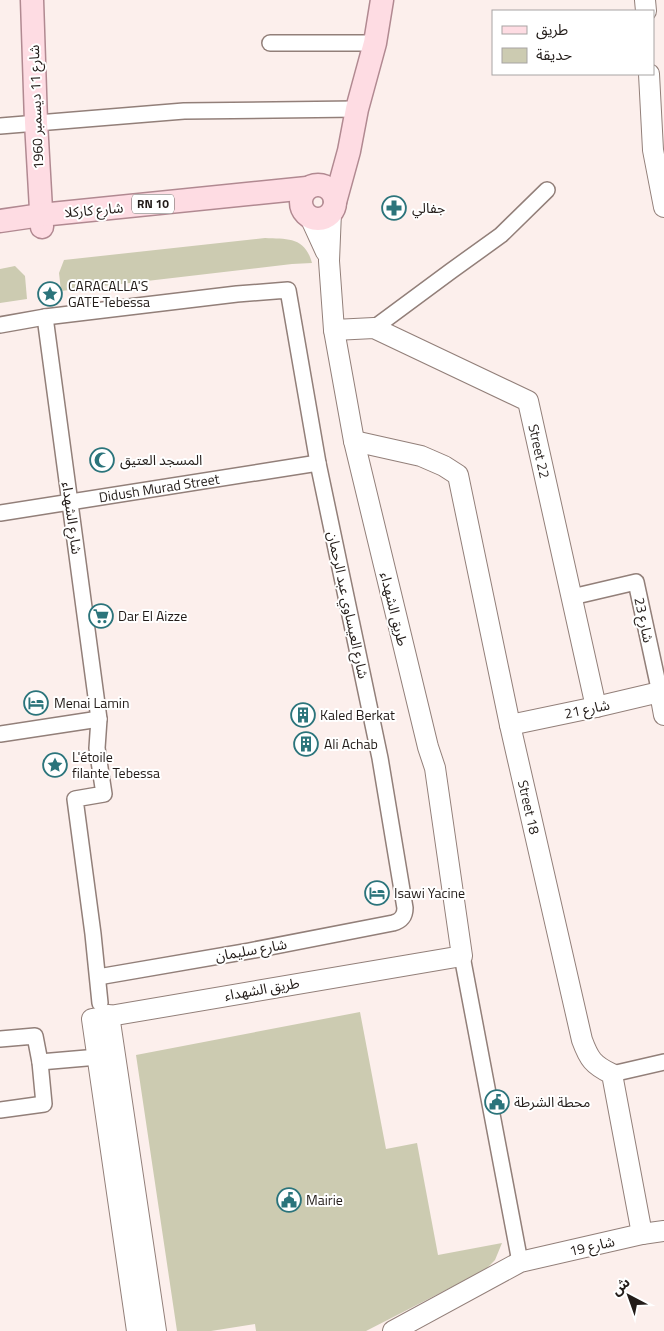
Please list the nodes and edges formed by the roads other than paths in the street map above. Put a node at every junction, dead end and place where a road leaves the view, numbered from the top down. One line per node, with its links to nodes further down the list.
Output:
1 (32, 0): 7 (main road, شارع 11 ديسمبر 1960)
2 (382, 0): 3 (main road)
3 (375, 42): 4 (street); 6 (main road)
4 (270, 43)
5 (649, 75): 11 (street)
6 (357, 109): 7 (street); 10 (main road)
7 (36, 122): 8 (street); 13 (main road, شارع 11 ديسمبر 1960)
8 (0, 126)
9 (548, 190): 17 (street)
10 (316, 202): 13 (main road, شارع كاركلا / RN 10); 18 (street, طريق الشهداء)
11 (664, 208)
12 (0, 221): 13 (main road, شارع كاركلا / RN 10)
13 (41, 221): 14 (main road, شارع كاركلا / RN 10)
14 (0, 234)
15 (45, 317): 16 (street); 20 (street, شارع العيساوي عبد الرحمان); 21 (street, شارع الشهداء)
16 (0, 325)
17 (374, 328): 18 (street, Street 22); 23 (street, Street 22)
18 (334, 330): 19 (street, طريق الشهداء)
19 (354, 441): 28 (street, Street 18); 31 (street, طريق الشهداء)
20 (318, 463): 21 (street, Didush Murad Street); 30 (street, شارع العيساوي عبد الرحمان)
21 (70, 502): 22 (street, Didush Murad Street); 27 (street, شارع الشهداء)
22 (0, 513)
23 (572, 597): 24 (street, شارع 23); 25 (street, Street 22)
24 (662, 692): 25 (street, شارع 21); 26 (street)
25 (596, 707): 28 (street, شارع 21)
26 (664, 715)
27 (99, 719): 29 (street); 32 (street, شارع الشهداء)
28 (510, 725): 38 (street, Street 18)
29 (0, 734)
30 (402, 919): 32 (street, شارع سليمان)
31 (462, 956): 33 (street, طريق الشهداء); 42 (street, طريق الشهداء)
32 (98, 977): 33 (street)
33 (101, 1012): 35 (street); 44 (street)
34 (0, 1039): 36 (street)
35 (98, 1057): 36 (street); 43 (street)
36 (40, 1062): 39 (street)
37 (664, 1062): 38 (street)
38 (612, 1074): 41 (street)
39 (0, 1110)
40 (664, 1231): 41 (street, شارع 19)
41 (642, 1234): 42 (street, شارع 19)
42 (520, 1262): 45 (street, شارع 19)
43 (137, 1331)
44 (156, 1331)
45 (393, 1331)

